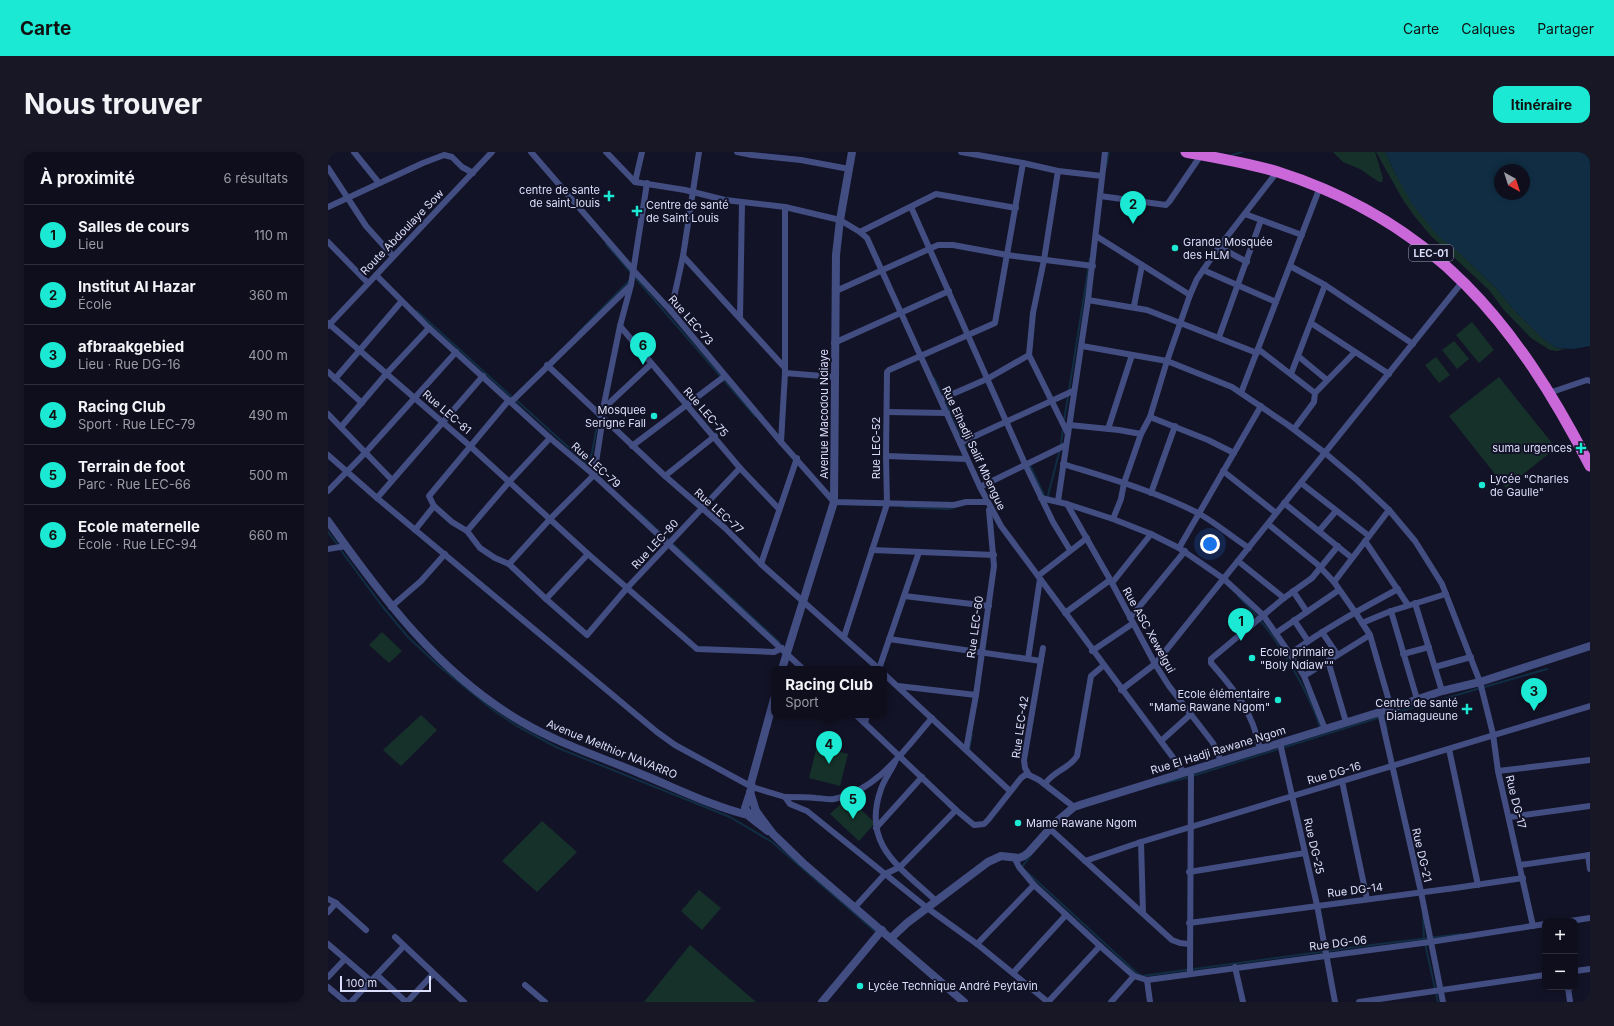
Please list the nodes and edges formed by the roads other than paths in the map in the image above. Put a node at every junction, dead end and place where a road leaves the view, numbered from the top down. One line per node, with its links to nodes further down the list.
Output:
1 (492, 152): 21 (street, Route Abdoulaye Sow)
2 (531, 152): 54 (street, Rue LEC-73)
3 (606, 152): 23 (street)
4 (642, 152): 23 (street)
5 (700, 152): 27 (street)
6 (737, 152): 13 (street)
7 (802, 152): 15 (street)
8 (852, 152): 18 (street, Avenue Macodou Ndiaye)
9 (961, 152): 16 (street)
10 (1105, 152): 22 (street)
11 (1186, 152): 14 (highway, LEC-01)
12 (356, 153): 24 (street)
13 (753, 154): 15 (street)
14 (1201, 155): 20 (highway, LEC-01); 28 (street)
15 (801, 160): 18 (street)
16 (1023, 163): 19 (street); 34 (street)
17 (328, 168): 29 (street)
18 (849, 169): 36 (street, Avenue Macodou Ndiaye)
19 (1058, 172): 22 (street); 47 (street)
20 (1277, 172): 26 (highway, LEC-01); 35 (street)
21 (473, 173): 24 (street); 45 (street, Route Abdoulaye Sow)
22 (1102, 176): 28 (street)
23 (635, 182): 25 (street, Rue Elhadji Salif Mbengue)
24 (379, 183): 29 (street)
25 (647, 183): 27 (street, Rue Elhadji Salif Mbengue); 54 (street)
26 (1320, 187): 39 (street); 57 (highway, LEC-01)
27 (694, 192): 30 (street, Rue Elhadji Salif Mbengue); 46 (street)
28 (1100, 196): 40 (street)
29 (349, 198): 31 (street); 45 (street)
30 (742, 203): 32 (street, Rue Elhadji Salif Mbengue); 70 (street)
31 (328, 207)
32 (785, 207): 36 (street, Rue Elhadji Salif Mbengue); 92 (street)
33 (911, 207): 34 (street); 38 (street); 43 (street)
34 (1016, 208): 44 (street)
35 (1245, 214): 37 (street); 42 (street)
36 (840, 220): 38 (street, Rue Elhadji Salif Mbengue); 61 (street, Avenue Macodou Ndiaye)
37 (1261, 220): 39 (street); 48 (street)
38 (860, 232): 52 (street, Rue Elhadji Salif Mbengue)
39 (1302, 235): 51 (street)
40 (1096, 236): 49 (street); 50 (street)
41 (328, 242): 56 (street)
42 (1219, 248): 48 (street); 53 (street)
43 (931, 249): 44 (street); 52 (street); 62 (street)
44 (1007, 255): 47 (street); 76 (street, Rue LEC-52)
45 (393, 256): 55 (street, Route Abdoulaye Sow)
46 (683, 256): 68 (street); 70 (street)
47 (1044, 260): 50 (street); 85 (street)
48 (1247, 262): 59 (street)
49 (1142, 265): 63 (street); 67 (street)
50 (1093, 266): 64 (street)
51 (1290, 266): 60 (street); 66 (street)
52 (882, 269): 61 (street); 69 (street, Rue Elhadji Salif Mbengue)
53 (1203, 270): 59 (street); 63 (street)
54 (634, 271): 58 (street); 68 (street, Rue LEC-73)
55 (376, 275): 56 (street, Route Abdoulaye Sow); 65 (street, Rue LEC-79)
56 (368, 282): 73 (street, Route Abdoulaye Sow)
57 (1463, 282): 79 (street); 107 (highway, LEC-01)
58 (631, 285): 74 (street); 91 (street)
59 (1238, 285): 66 (street); 77 (street)
60 (1324, 285): 72 (street); 79 (street)
61 (836, 291): 78 (street, Avenue Macodou Ndiaye)
62 (949, 291): 69 (street); 76 (street)
63 (1190, 295): 71 (street)
64 (1088, 300): 67 (street); 80 (street)
65 (401, 302): 75 (street, Rue LEC-79); 81 (street)
66 (1276, 302): 82 (street)
67 (1134, 306): 71 (street)
68 (671, 311): 98 (street, Rue LEC-73)
69 (902, 313): 78 (street); 88 (street, Rue Elhadji Salif Mbengue)
70 (740, 318): 92 (street)
71 (1181, 322): 77 (street); 89 (street)
72 (1311, 323): 84 (street); 87 (street)
73 (328, 325): 81 (street, Rue LEC-81)
74 (620, 326): 90 (street, Rue LEC-75); 115 (street)
75 (429, 328): 83 (street, Rue LEC-79); 94 (street)
76 (968, 335): 88 (street, Rue LEC-52); 101 (street)
77 (1219, 337): 82 (street)
78 (834, 343): 99 (street, Avenue Macodou Ndiaye)
79 (1413, 344): 96 (street)
80 (1082, 346): 86 (street, Rue DG-17); 104 (street)
81 (359, 350): 94 (street, Rue LEC-81); 100 (street)
82 (1258, 351): 95 (street); 105 (street)
83 (456, 352): 97 (street, Rue LEC-79); 108 (street)
84 (1355, 352): 96 (street); 102 (street)
85 (1029, 355): 101 (street); 111 (street)
86 (1132, 355): 89 (street, Rue DG-17); 126 (street)
87 (1298, 356): 95 (street); 102 (street)
88 (921, 357): 109 (street, Rue Elhadji Salif Mbengue); 116 (street, Rue LEC-52)
89 (1167, 361): 105 (street, Rue DG-17); 119 (street)
90 (651, 364): 113 (street, Rue LEC-75); 115 (street)
91 (547, 365): 110 (street); 120 (street, Rue LEC-77)
92 (785, 371): 99 (street); 132 (street)
93 (328, 372): 100 (street)
94 (387, 373): 108 (street, Rue LEC-81); 112 (street)
95 (1290, 374): 106 (street)
96 (1389, 374): 140 (street)
97 (483, 376): 110 (street, Rue LEC-79); 121 (street)
98 (725, 376): 113 (street); 132 (street, Rue LEC-73)
99 (835, 377): 163 (street, Avenue Macodou Ndiaye)
100 (335, 379): 112 (street)
101 (988, 379): 109 (street); 122 (street)
102 (1327, 380): 106 (street)
103 (1590, 381): 107 (street)
104 (1074, 391): 111 (street); 123 (street)
105 (1241, 393): 114 (street, Rue DG-17)
106 (1315, 393): 127 (street)
107 (1549, 393): 137 (highway, LEC-01)
108 (415, 398): 121 (street, Rue LEC-81); 138 (street)
109 (941, 399): 117 (street, Rue Elhadji Salif Mbengue)
110 (510, 401): 131 (street, Rue LEC-79); 135 (street)
111 (1052, 401): 122 (street); 128 (street)
112 (362, 403): 125 (street)
113 (687, 404): 130 (street, Rue LEC-75); 136 (street)
114 (1261, 406): 127 (street, Rue DG-17); 139 (street)
115 (603, 410): 120 (street)
116 (887, 412): 117 (street); 142 (street, Rue LEC-52)
117 (947, 413): 133 (street, Rue Elhadji Salif Mbengue)
118 (328, 414): 125 (street)
119 (1150, 417): 124 (street); 129 (street)
120 (603, 418): 136 (street, Rue LEC-77); 151 (street)
121 (442, 422): 135 (street, Rue LEC-81); 153 (street)
122 (1006, 422): 133 (street); 145 (street)
123 (1069, 425): 126 (street); 128 (street)
124 (1175, 426): 139 (street); 159 (street)
125 (341, 427): 138 (street)
126 (1108, 429): 129 (street)
127 (1294, 429): 140 (street, Rue DG-17)
128 (1068, 434): 134 (street)
129 (1141, 434): 155 (street)
130 (715, 436): 148 (street, Rue LEC-75); 152 (street)
131 (550, 438): 151 (street, Rue LEC-79); 154 (street)
132 (781, 442): 143 (street, Rue LEC-73)
133 (960, 442): 144 (street, Rue Elhadji Salif Mbengue)
134 (1066, 445): 145 (street); 146 (street)
135 (470, 446): 154 (street, Rue LEC-81); 168 (street)
136 (632, 446): 152 (street, Rue LEC-77)
137 (1586, 449): 147 (highway, LEC-01)
138 (365, 453): 150 (street); 153 (street)
139 (1234, 453): 149 (street)
140 (1325, 453): 156 (street); 172 (street, Rue DG-17)
141 (328, 455): 150 (street)
142 (886, 456): 144 (street); 165 (street, Rue LEC-52)
143 (797, 458): 163 (street, Rue LEC-73); 170 (street)
144 (967, 459): 157 (street, Rue Elhadji Salif Mbengue)
145 (1025, 464): 157 (street); 161 (street)
146 (1062, 464): 155 (street); 162 (street)
147 (1590, 466)
148 (740, 468): 169 (street, Rue LEC-80); 170 (street, Rue LEC-75)
149 (1223, 471): 173 (street); 174 (street)
150 (347, 473): 158 (street); 160 (street)
151 (594, 475): 175 (street); 185 (street, Rue LEC-79)
152 (666, 476): 169 (street, Rue LEC-77)
153 (392, 480): 160 (street)
154 (509, 482): 175 (street, Rue LEC-81); 180 (street)
155 (1124, 483): 159 (street); 176 (street)
156 (1301, 483): 164 (street); 171 (street)
157 (980, 487): 166 (street, Rue Elhadji Salif Mbengue)
158 (328, 491)
159 (1151, 493): 174 (street)
160 (377, 498): 179 (street)
161 (1041, 498): 162 (street); 192 (street)
162 (1058, 501): 167 (street)
163 (834, 502): 165 (street); 214 (street, Avenue Macodou Ndiaye)
164 (1284, 503): 173 (street); 181 (street)
165 (887, 504): 166 (street); 191 (street, Rue LEC-52)
166 (988, 504): 196 (street, Rue LEC-60); 202 (street, Rue Elhadji Salif Mbengue)
167 (1067, 504): 176 (street); 183 (street, Rue ASC Xewelgui)
168 (434, 506): 179 (street); 180 (street)
169 (701, 509): 185 (street, Rue LEC-80); 200 (street, Rue LEC-77)
170 (779, 509): 200 (street)
171 (1336, 510): 181 (street); 184 (street)
172 (1389, 510): 184 (street); 210 (street, Rue DG-17)
173 (1276, 513): 178 (street)
174 (1199, 514): 188 (street); 189 (street)
175 (551, 518): 195 (street, Rue LEC-81); 199 (street)
176 (1113, 519): 182 (street)
177 (328, 522): 186 (street, Avenue Melthior NAVARRO)
178 (1268, 524): 188 (street); 201 (street)
179 (415, 530): 194 (street)
180 (467, 531): 199 (street)
181 (1319, 531): 187 (street)
182 (1151, 534): 189 (street); 204 (street)
183 (1087, 538): 192 (street); 204 (street, Rue ASC Xewelgui)
184 (1367, 539): 197 (street); 207 (street)
185 (668, 544): 206 (street, Rue LEC-80); 236 (street, Rue LEC-79)
186 (346, 546): 190 (street); 218 (street, Avenue Melthior NAVARRO)
187 (1338, 546): 197 (street); 201 (street)
188 (1249, 548): 198 (street)
189 (1182, 549): 203 (street); 225 (street)
190 (328, 550)
191 (872, 550): 193 (street); 230 (street, Rue LEC-52)
192 (1070, 550): 202 (street)
193 (919, 552): 196 (street); 211 (street)
194 (445, 554): 218 (street); 288 (street)
195 (588, 554): 206 (street, Rue LEC-81); 213 (street)
196 (994, 554): 217 (street, Rue LEC-60)
197 (1352, 558): 205 (street)
198 (1238, 561): 203 (street); 212 (street)
199 (509, 564): 213 (street)
200 (761, 564): 214 (street, Rue LEC-77)
201 (1321, 568): 205 (street); 209 (street)
202 (1039, 578): 222 (street, Rue Elhadji Salif Mbengue); 243 (street)
203 (1224, 579): 223 (street); 246 (street)
204 (1111, 581): 222 (street); 225 (street, Rue ASC Xewelgui)
205 (1334, 582): 208 (street)
206 (627, 588): 213 (street, Rue LEC-80); 236 (street, Rue LEC-81)
207 (1398, 589): 216 (street); 221 (street)
208 (1339, 590): 220 (street); 221 (street)
209 (1293, 591): 212 (street); 220 (street)
210 (1446, 594): 215 (street); 242 (street, Rue DG-17)
211 (904, 596): 217 (street); 231 (street)
212 (1284, 598): 223 (street)
213 (546, 599)
214 (803, 603): 230 (street, Rue LEC-77); 236 (street, Avenue Macodou Ndiaye)
215 (1415, 603): 216 (street); 234 (street)
216 (1408, 605): 219 (street)
217 (989, 606): 238 (street, Rue LEC-60)
218 (391, 607): 296 (street, Avenue Melthior NAVARRO)
219 (1391, 611): 226 (street); 241 (street)
220 (1307, 612): 224 (street)
221 (1355, 612): 226 (street); 227 (street)
222 (1065, 613): 237 (street, Rue Elhadji Salif Mbengue)
223 (1263, 615): 228 (street); 275 (street)
224 (1294, 620): 228 (street); 232 (street)
225 (1131, 621): 237 (street); 246 (street, Rue ASC Xewelgui)
226 (1362, 622): 229 (street)
227 (1322, 632): 232 (street); 240 (street)
228 (1276, 633): 239 (street)
229 (1370, 635): 240 (street); 262 (street)
230 (844, 637): 249 (street, Rue LEC-77)
231 (889, 639): 238 (street); 250 (street)
232 (1308, 641): 239 (street)
233 (1590, 646): 255 (street, Rue El Hadji Rawane Ngom)
234 (1428, 647): 241 (street); 252 (street)
235 (1043, 648): 244 (street, Rue LEC-42)
236 (784, 651): 247 (street, Avenue Macodou Ndiaye); 248 (street, Rue LEC-79)
237 (1092, 651): 251 (street, Rue Elhadji Salif Mbengue)
238 (981, 652): 243 (street); 259 (street, Rue LEC-60)
239 (1290, 654): 253 (street)
240 (1337, 654): 245 (street)
241 (1403, 654): 260 (street)
242 (1471, 657): 252 (street); 255 (street, Rue DG-17)
243 (1028, 659): 244 (street)
244 (1041, 660): 284 (street, Rue LEC-42)
245 (1328, 661): 253 (street); 269 (street)
246 (1155, 664): 257 (street); 265 (street, Rue ASC Xewelgui)
247 (782, 666)
248 (800, 666)
249 (876, 666)
250 (880, 666)
251 (1103, 666): 257 (street, Rue Elhadji Salif Mbengue); 287 (street)
252 (1435, 667): 258 (street)
253 (1304, 676): 271 (street)
254 (887, 677): 256 (street)
255 (1480, 682): 258 (street, Rue El Hadji Rawane Ngom); 272 (street, Rue DG-17)
256 (898, 686): 259 (street); 268 (street)
257 (1121, 690): 273 (street, Rue Elhadji Salif Mbengue)
258 (1442, 691): 260 (street, Rue El Hadji Rawane Ngom)
259 (976, 695): 276 (street, Rue LEC-60)
260 (1417, 699): 262 (street, Rue El Hadji Rawane Ngom)
261 (1590, 706): 272 (street, Rue DG-16)
262 (1391, 708): 264 (street, Rue El Hadji Rawane Ngom)
263 (771, 710): 288 (street)
264 (1380, 712): 269 (street, Rue El Hadji Rawane Ngom); 281 (street, Rue DG-21)
265 (1191, 714): 273 (street); 280 (street, Rue ASC Xewelgui)
266 (859, 718): 270 (street)
267 (866, 718): 270 (street)
268 (932, 718): 276 (street); 278 (street)
269 (1346, 722): 271 (street, Rue El Hadji Rawane Ngom)
270 (865, 723): 278 (street)
271 (1325, 729): 274 (street, Rue El Hadji Rawane Ngom)
272 (1493, 734): 277 (street, Rue DG-16); 283 (street, Rue DG-17)
273 (1161, 741): 282 (street, Rue Elhadji Salif Mbengue)
274 (1280, 743): 275 (street, Rue El Hadji Rawane Ngom); 290 (street, Rue DG-25)
275 (1260, 749): 280 (street, Rue El Hadji Rawane Ngom)
276 (966, 750): 289 (street)
277 (1449, 750): 281 (street, Rue DG-16); 314 (street)
278 (899, 756): 285 (street); 291 (street); 299 (street)
279 (1590, 760): 283 (street)
280 (1221, 761): 282 (street, Rue El Hadji Rawane Ngom)
281 (1392, 766): 286 (street, Rue DG-16); 315 (street, Rue DG-21)
282 (1187, 771): 293 (street, Rue El Hadji Rawane Ngom); 298 (street)
283 (1498, 771): 297 (street, Rue DG-17)
284 (1029, 774): 287 (street); 289 (street, Rue LEC-42)
285 (922, 777): 295 (street); 299 (street)
286 (1342, 781): 290 (street, Rue DG-16); 317 (street)
287 (1044, 784): 293 (street)
288 (751, 789): 291 (street); 294 (street); 296 (street)
289 (1010, 791): 295 (street, Rue LEC-42)
290 (1291, 796): 298 (street, Rue DG-16); 303 (street, Rue DG-25)
291 (785, 797): 311 (street)
292 (1590, 806): 297 (street)
293 (1074, 807): 300 (street, Rue El Hadji Rawane Ngom)
294 (755, 808): 296 (street); 301 (street)
295 (956, 810): 308 (street)
296 (746, 811): 301 (street)
297 (1510, 817): 307 (street, Rue DG-17)
298 (1190, 827): 302 (street, Rue DG-16); 310 (street)
299 (876, 828): 308 (street)
300 (1050, 829): 305 (street, Rue El Hadji Rawane Ngom); 306 (street)
301 (772, 834): 321 (street)
302 (1142, 842): 306 (street, Rue DG-16); 324 (street)
303 (1305, 853): 310 (street); 320 (street, Rue DG-25)
304 (1589, 855): 307 (street); 309 (street)
305 (1014, 857): 313 (street); 318 (street, Rue El Hadji Rawane Ngom)
306 (1085, 862): 324 (street)
307 (1520, 865): 312 (street, Rue DG-17)
308 (900, 867): 311 (street); 318 (street)
309 (1590, 869)
310 (1189, 872): 328 (street)
311 (885, 874): 321 (street); 322 (street)
312 (1523, 878): 314 (street, Rue DG-14); 330 (street, Rue DG-17)
313 (1034, 885): 325 (street); 337 (street)
314 (1478, 885): 315 (street, Rue DG-14)
315 (1421, 892): 317 (street, Rue DG-14); 335 (street, Rue DG-21)
316 (328, 899): 319 (street)
317 (1367, 899): 320 (street, Rue DG-14)
318 (936, 901): 322 (street, Rue El Hadji Rawane Ngom)
319 (336, 903): 323 (street); 331 (street)
320 (1317, 905): 328 (street, Rue DG-14); 341 (street, Rue DG-25)
321 (855, 907): 332 (street)
322 (926, 907): 334 (street, Rue El Hadji Rawane Ngom); 337 (street)
323 (328, 912)
324 (1143, 914): 338 (street)
325 (1066, 915): 340 (street); 346 (street)
326 (1590, 918): 327 (street)
327 (1578, 920)
328 (1189, 923): 338 (street)
329 (1542, 924): 330 (street, Rue DG-06)
330 (1533, 926): 335 (street, Rue DG-06)
331 (366, 930)
332 (882, 930): 334 (street); 364 (street)
333 (395, 938): 339 (street)
334 (891, 938): 365 (street)
335 (1430, 942): 341 (street, Rue DG-06); 357 (street, Rue DG-21)
336 (328, 944): 342 (street)
337 (977, 944): 346 (street)
338 (1189, 944): 347 (street)
339 (404, 946): 348 (street); 349 (street)
340 (1100, 946): 351 (street); 366 (street)
341 (1328, 954): 343 (street, Rue DG-06); 370 (street, Rue DG-25)
342 (345, 959): 352 (street); 354 (street)
343 (1235, 967): 347 (street, Rue DG-06); 369 (street)
344 (1590, 969): 345 (street)
345 (1578, 971)
346 (1013, 973): 366 (street)
347 (1190, 973): 353 (street, Rue DG-06)
348 (433, 974): 361 (street); 362 (street)
349 (377, 975): 354 (street); 361 (street)
350 (1542, 975): 357 (street)
351 (1134, 976): 353 (street, Rue DG-06); 367 (street)
352 (328, 977)
353 (1147, 980): 368 (street)
354 (371, 981): 360 (street)
355 (525, 985): 363 (street)
356 (328, 987): 359 (street)
357 (1440, 990): 371 (street); 372 (street, Rue DG-21)
358 (1568, 990): 373 (street)
359 (346, 1002)
360 (351, 1002)
361 (406, 1002)
362 (464, 1002)
363 (545, 1002)
364 (822, 1002)
365 (964, 1002)
366 (1048, 1002)
367 (1110, 1002)
368 (1150, 1002)
369 (1242, 1002)
370 (1335, 1002)
371 (1359, 1002)
372 (1443, 1002)
373 (1570, 1002)

